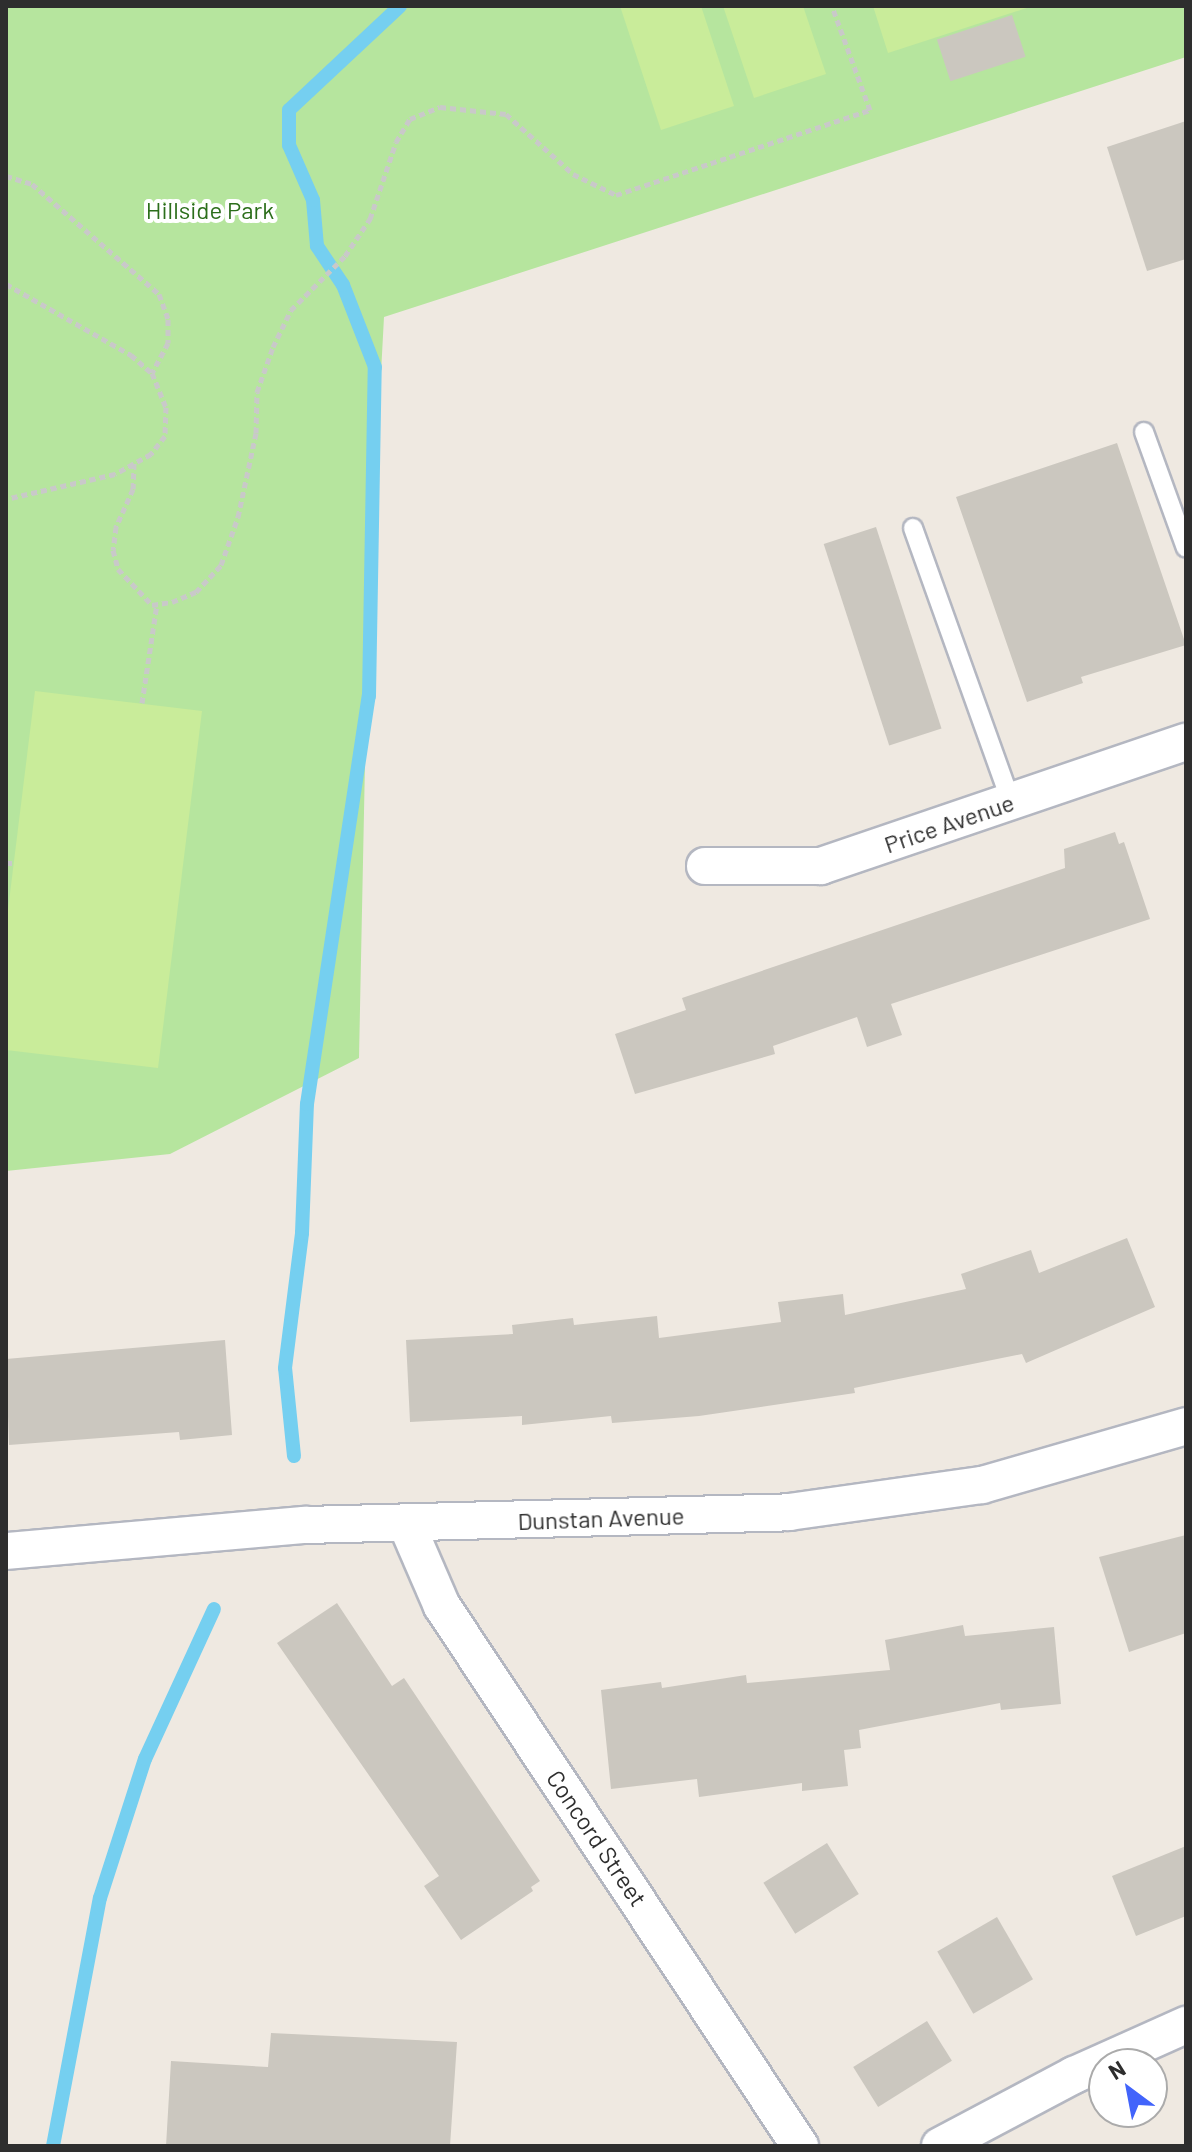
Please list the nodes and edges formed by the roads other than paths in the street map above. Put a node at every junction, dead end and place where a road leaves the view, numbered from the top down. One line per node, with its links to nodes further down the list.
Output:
1 (1144, 432): 3 (lane)
2 (913, 528): 5 (lane)
3 (1186, 548)
4 (1186, 742): 5 (street, Price Avenue)
5 (1011, 802): 6 (street, Price Avenue)
6 (705, 866)
7 (1186, 1426): 8 (street, Dunstan Avenue)
8 (406, 1523): 9 (street, Dunstan Avenue); 11 (street, Concord Street)
9 (6, 1551)
10 (1186, 2025): 12 (street)
11 (800, 2146)
12 (940, 2146)

